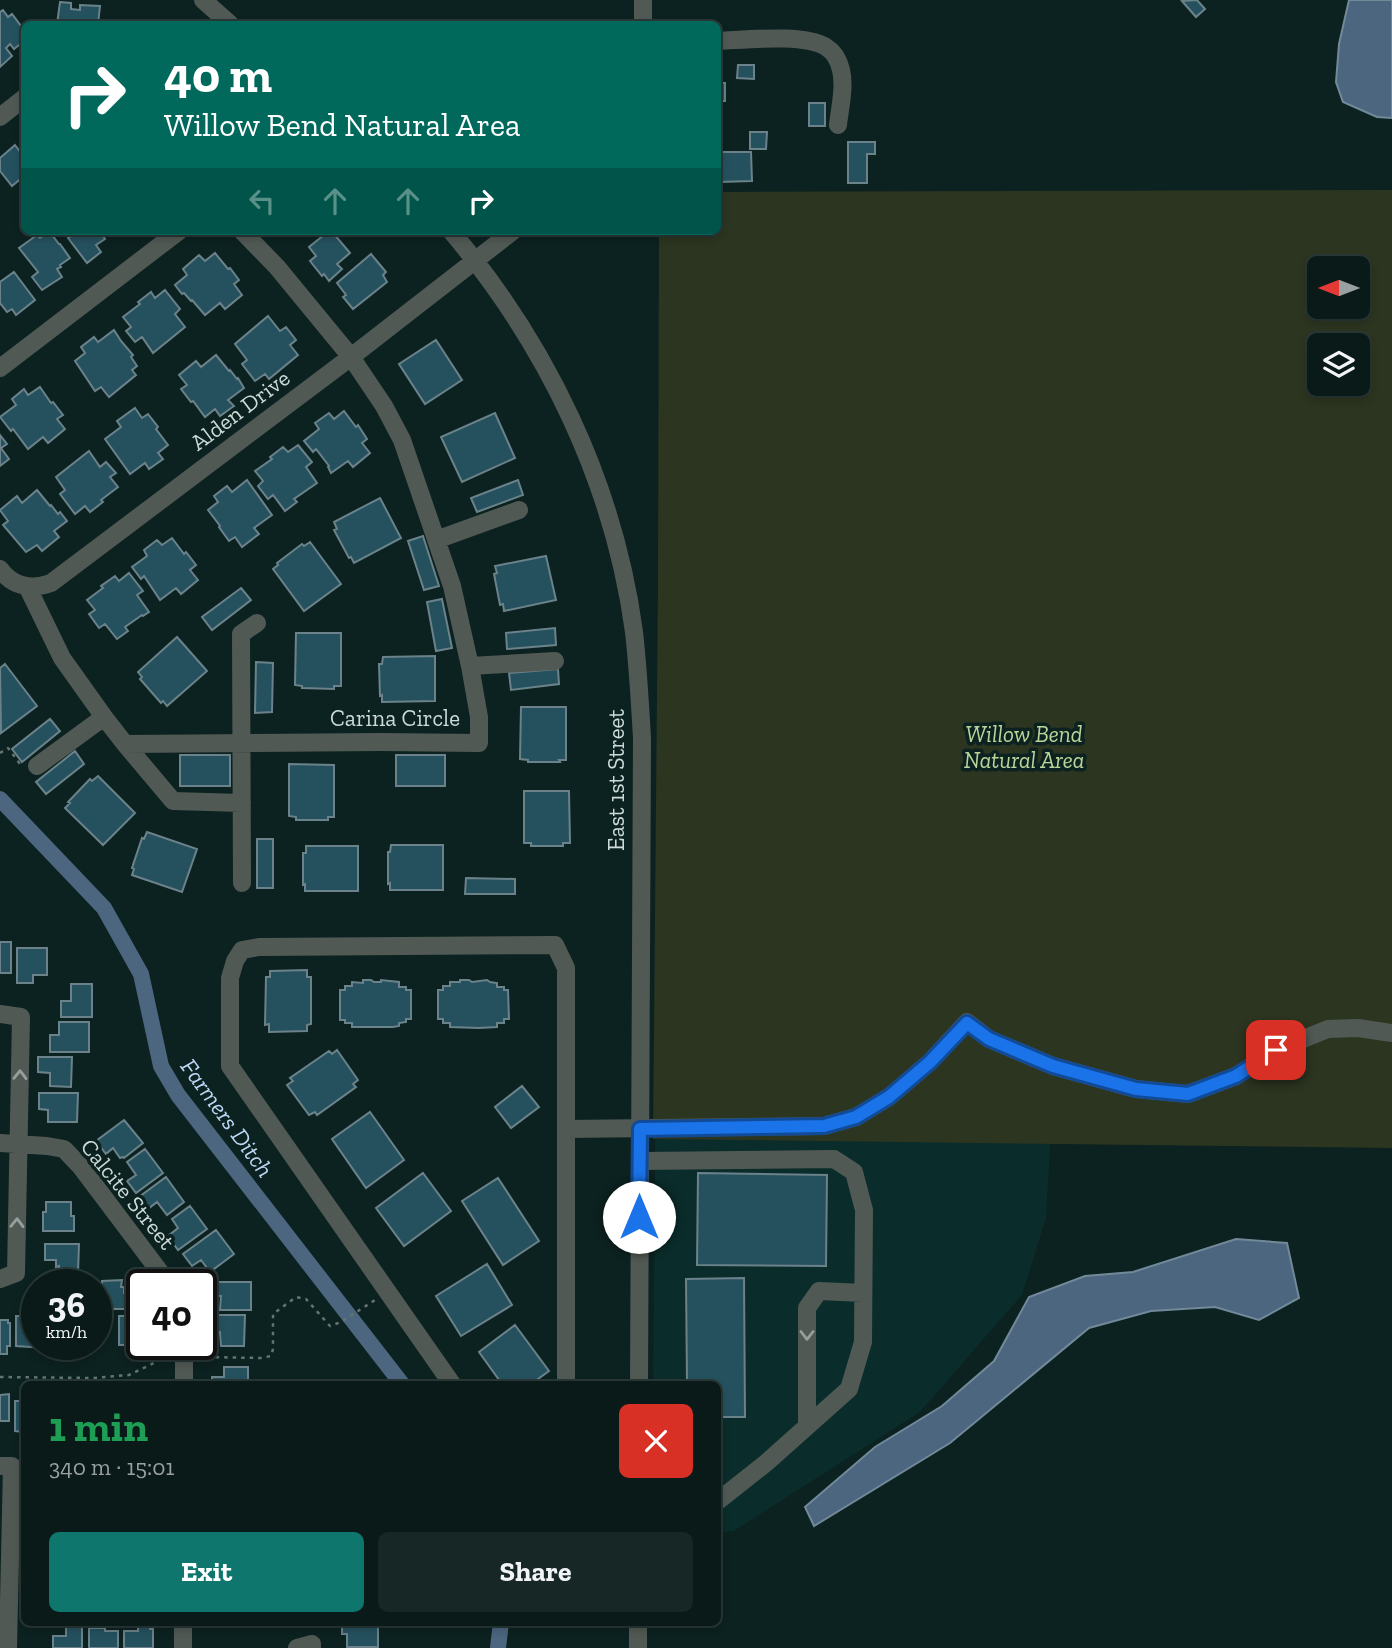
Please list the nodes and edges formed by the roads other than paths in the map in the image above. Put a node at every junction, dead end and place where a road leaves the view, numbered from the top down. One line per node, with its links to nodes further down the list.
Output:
1 (203, 0): 3 (street)
2 (643, 0): 4 (street)
3 (227, 21)
4 (643, 21)
5 (721, 41): 8 (street)
6 (21, 100): 7 (street)
7 (0, 117)
8 (838, 125)
9 (174, 235): 15 (street)
10 (246, 235): 14 (street, Carina Circle)
11 (454, 235): 13 (street, East 1st Street)
12 (508, 235): 13 (street)
13 (475, 260): 14 (street, Alden Drive); 32 (street, East 1st Street)
14 (351, 357): 17 (street, Carina Circle); 19 (street, Alden Drive)
15 (0, 368)
16 (519, 510): 17 (street)
17 (436, 540): 22 (street, Carina Circle)
18 (0, 569): 19 (street)
19 (28, 587): 23 (street)
20 (257, 623): 24 (street)
21 (555, 661): 22 (street)
22 (470, 666): 24 (street, Carina Circle)
23 (104, 717): 25 (street); 26 (street)
24 (242, 743): 25 (street, Carina Circle); 27 (street)
25 (125, 744): 27 (street)
26 (37, 766)
27 (242, 803): 28 (street)
28 (243, 883)
29 (0, 1014): 34 (street, one-way to 29)
30 (1392, 1033): 32 (street)
31 (566, 1129): 32 (street); 41 (street); 42 (street)
32 (640, 1129): 35 (street, East 1st Street)
33 (0, 1143): 34 (street, Calcite Street)
34 (19, 1143): 36 (street, Calcite Street); 37 (street, one-way to 34)
35 (639, 1161): 38 (street); 43 (street, East 1st Street)
36 (158, 1269)
37 (0, 1279)
38 (863, 1293): 44 (street); 44 (street, one-way to 44)
39 (184, 1360): 40 (street)
40 (184, 1381)
41 (450, 1381)
42 (566, 1381)
43 (639, 1381)
44 (807, 1426): 46 (street)
45 (0, 1466): 47 (street)
46 (721, 1499)
47 (11, 1596): 50 (street)
48 (183, 1626): 51 (street)
49 (638, 1626): 54 (street)
50 (8, 1648)
51 (183, 1648)
52 (297, 1648): 53 (street)
53 (312, 1648)
54 (638, 1648)

